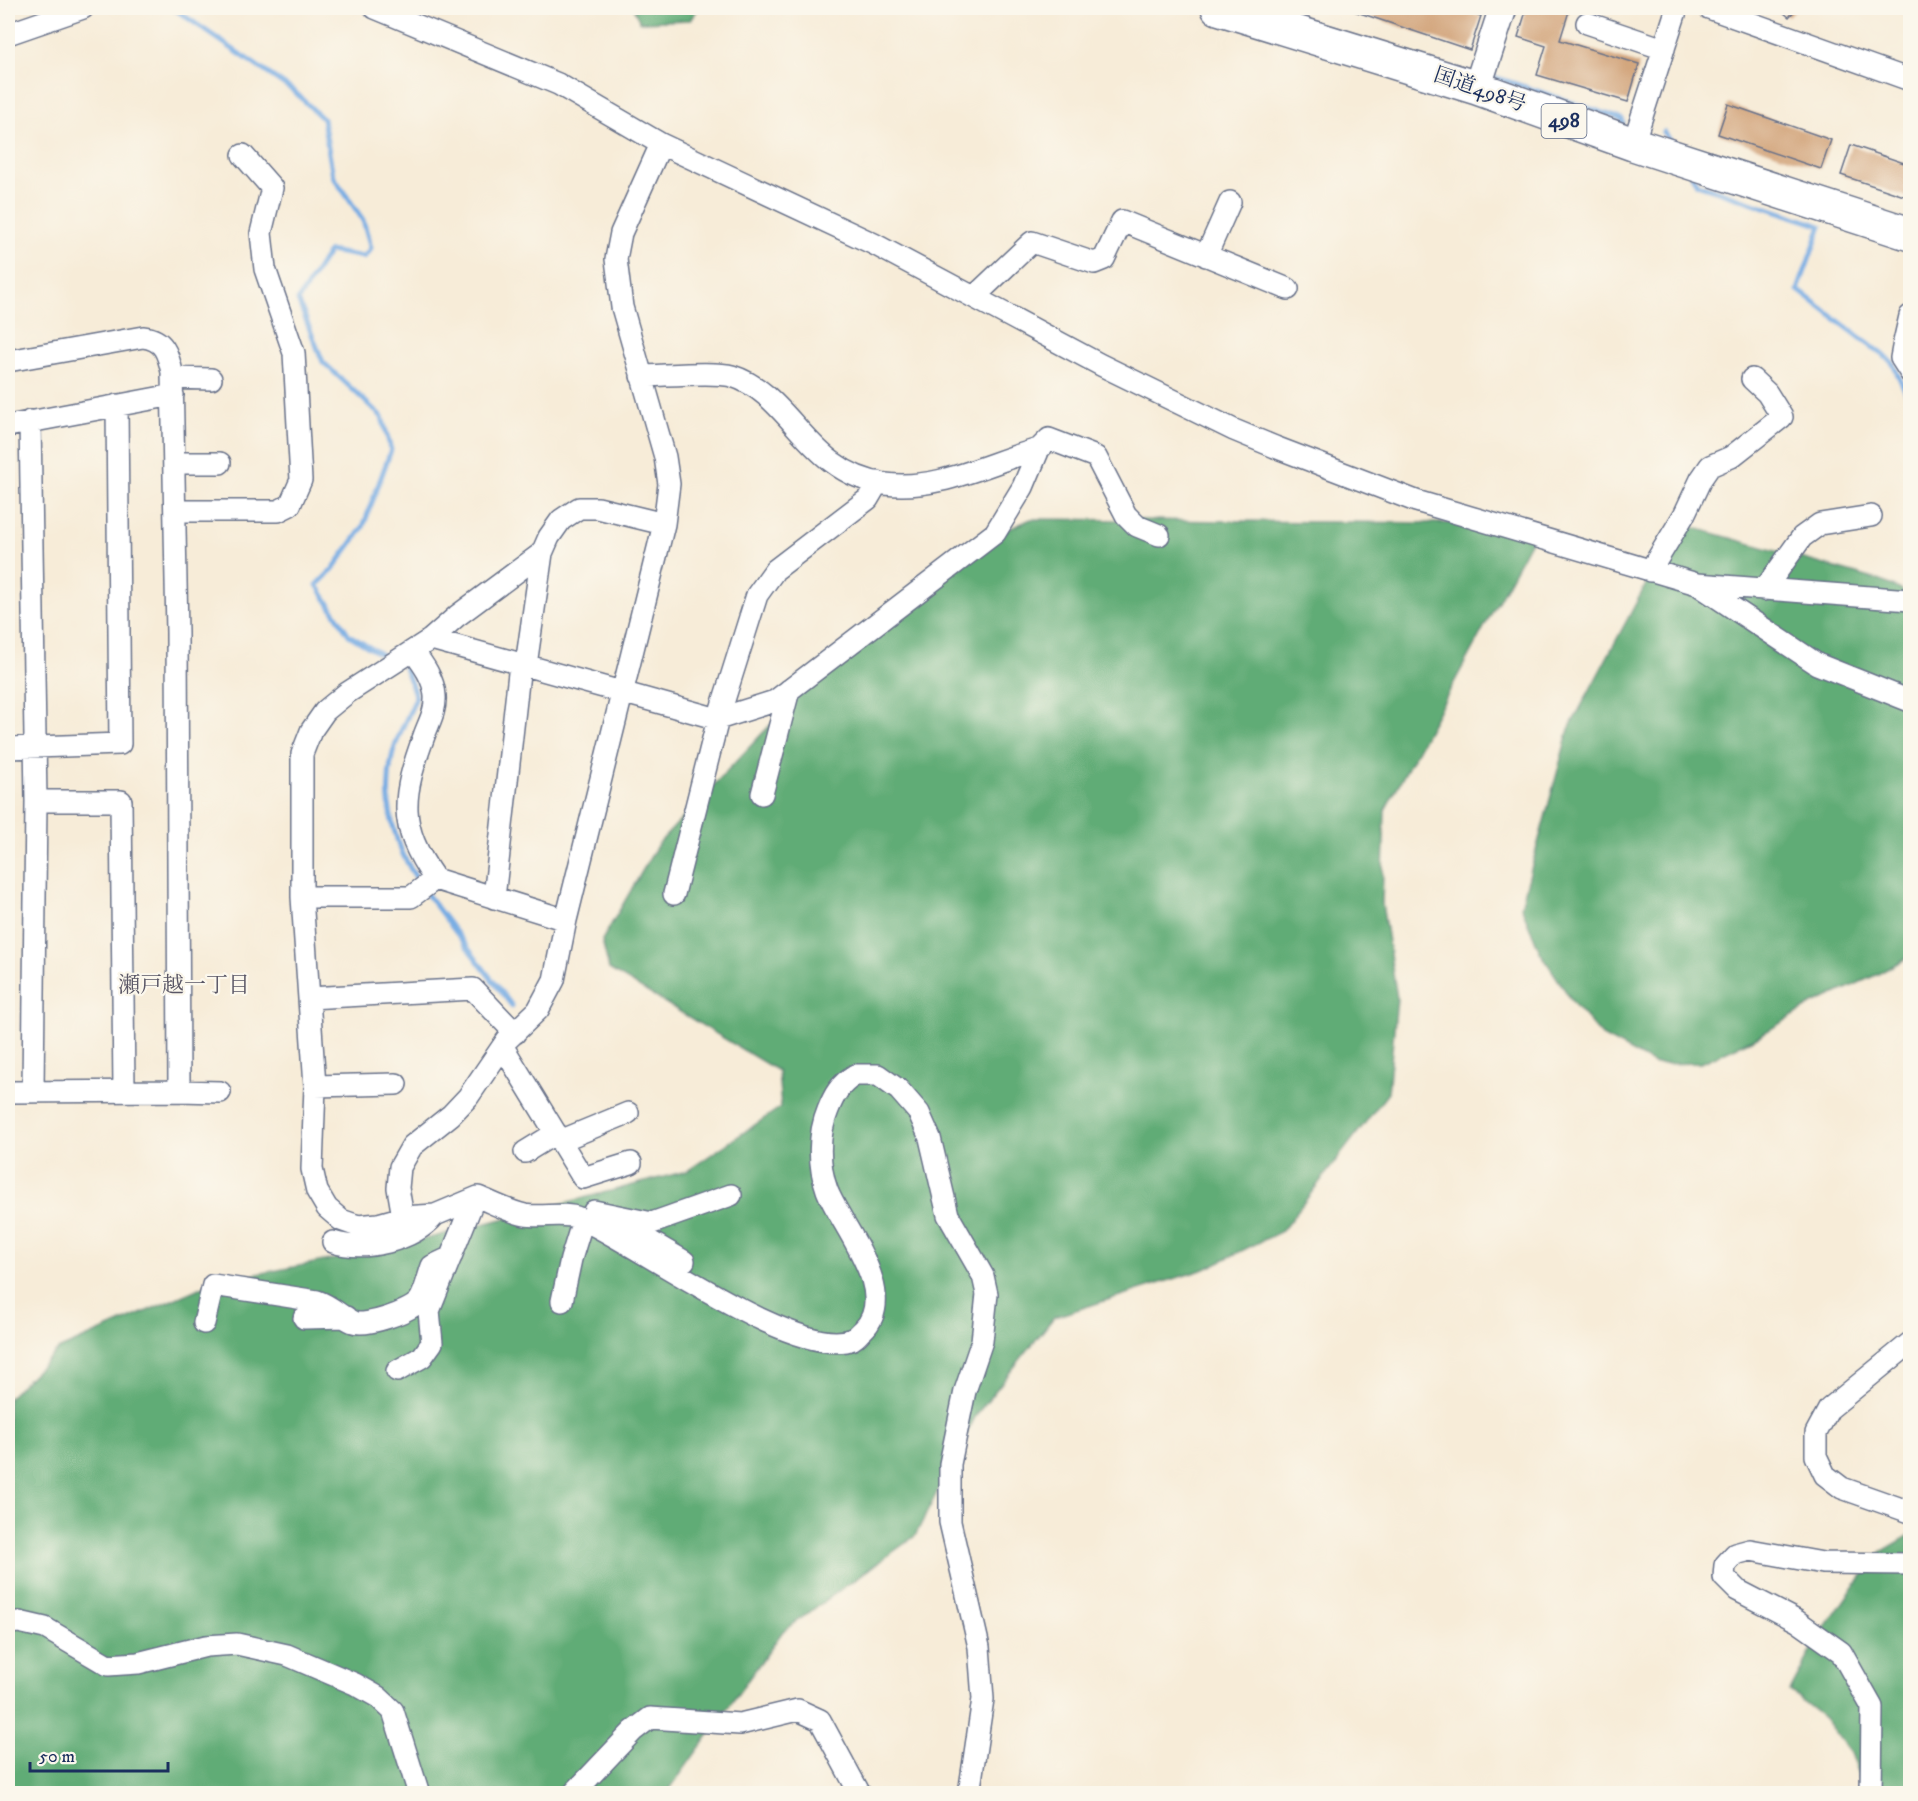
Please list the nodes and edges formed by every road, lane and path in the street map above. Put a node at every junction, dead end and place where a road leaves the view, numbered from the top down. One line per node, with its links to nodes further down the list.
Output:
1 (83, 8): 9 (street)
2 (375, 8): 13 (street)
3 (1218, 8): 7 (highway, 国道498号 / 498)
4 (1503, 8): 12 (street)
5 (1676, 8): 10 (street)
6 (1709, 8): 11 (street)
7 (1253, 12): 12 (highway, 国道498号 / 498)
8 (1587, 23): 10 (street)
9 (8, 34)
10 (1664, 50): 14 (street)
11 (1911, 80)
12 (1477, 88): 14 (highway, 国道498号 / 498)
13 (661, 144): 20 (street); 25 (street)
14 (1633, 144): 17 (highway, 国道498号 / 498)
15 (243, 154): 36 (street)
16 (1230, 202): 18 (street)
17 (1911, 234)
18 (1206, 256): 19 (street); 20 (street)
19 (1288, 288)
20 (974, 297): 41 (street)
21 (1911, 316): 22 (street)
22 (1907, 343): 24 (street)
23 (8, 361): 28 (street)
24 (1911, 372)
25 (641, 376): 35 (street); 38 (street)
26 (211, 379): 28 (street)
27 (1752, 379): 41 (street)
28 (173, 386): 29 (street); 33 (street)
29 (117, 405): 30 (street); 52 (street)
30 (30, 421): 31 (street); 52 (street)
31 (8, 426)
32 (1040, 449): 35 (street); 39 (street); 48 (street)
33 (174, 462): 34 (street); 36 (street)
34 (220, 463)
35 (878, 482): 51 (street)
36 (175, 511): 67 (street)
37 (1871, 516): 43 (street)
38 (664, 524): 40 (street); 49 (street)
39 (1159, 535)
40 (542, 554): 45 (street); 47 (street)
41 (1650, 571): 42 (street)
42 (1697, 584): 43 (street); 50 (street)
43 (1764, 590): 44 (street)
44 (1911, 600)
45 (431, 639): 46 (street); 47 (street)
46 (413, 651): 56 (street); 58 (street)
47 (523, 664): 49 (street); 59 (street)
48 (789, 690): 51 (street); 54 (street)
49 (622, 693): 51 (street); 60 (street)
50 (1911, 701)
51 (718, 719): 57 (street)
52 (35, 747): 53 (street); 55 (street)
53 (8, 748)
54 (762, 794)
55 (36, 801): 65 (street); 66 (street)
56 (434, 880): 58 (street); 59 (street)
57 (674, 894)
58 (302, 897): 61 (street)
59 (494, 898): 60 (street)
60 (566, 920): 62 (street)
61 (309, 998): 62 (street); 64 (street)
62 (509, 1040): 71 (street); 78 (street)
63 (396, 1084): 64 (street)
64 (315, 1086): 78 (street)
65 (33, 1091): 66 (street); 68 (street)
66 (124, 1091): 67 (street)
67 (179, 1091): 69 (street)
68 (8, 1092)
69 (220, 1092)
70 (628, 1113): 71 (street)
71 (558, 1137): 72 (street); 73 (street)
72 (525, 1152)
73 (631, 1163)
74 (730, 1195): 77 (street)
75 (474, 1199): 76 (street); 77 (street); 80 (street)
76 (435, 1215): 78 (street); 79 (street)
77 (585, 1216): 81 (street); 82 (street); 94 (street)
78 (403, 1217)
79 (333, 1242)
80 (451, 1257): 83 (street); 87 (street)
81 (684, 1261)
82 (562, 1301)
83 (346, 1317): 84 (street); 85 (street)
84 (303, 1318)
85 (204, 1323)
86 (1911, 1342): 88 (street)
87 (397, 1371)
88 (1911, 1512)
89 (1911, 1564): 95 (street)
90 (8, 1623): 91 (street)
91 (419, 1794)
92 (573, 1794): 93 (street)
93 (860, 1794)
94 (969, 1794)
95 (1871, 1794)

